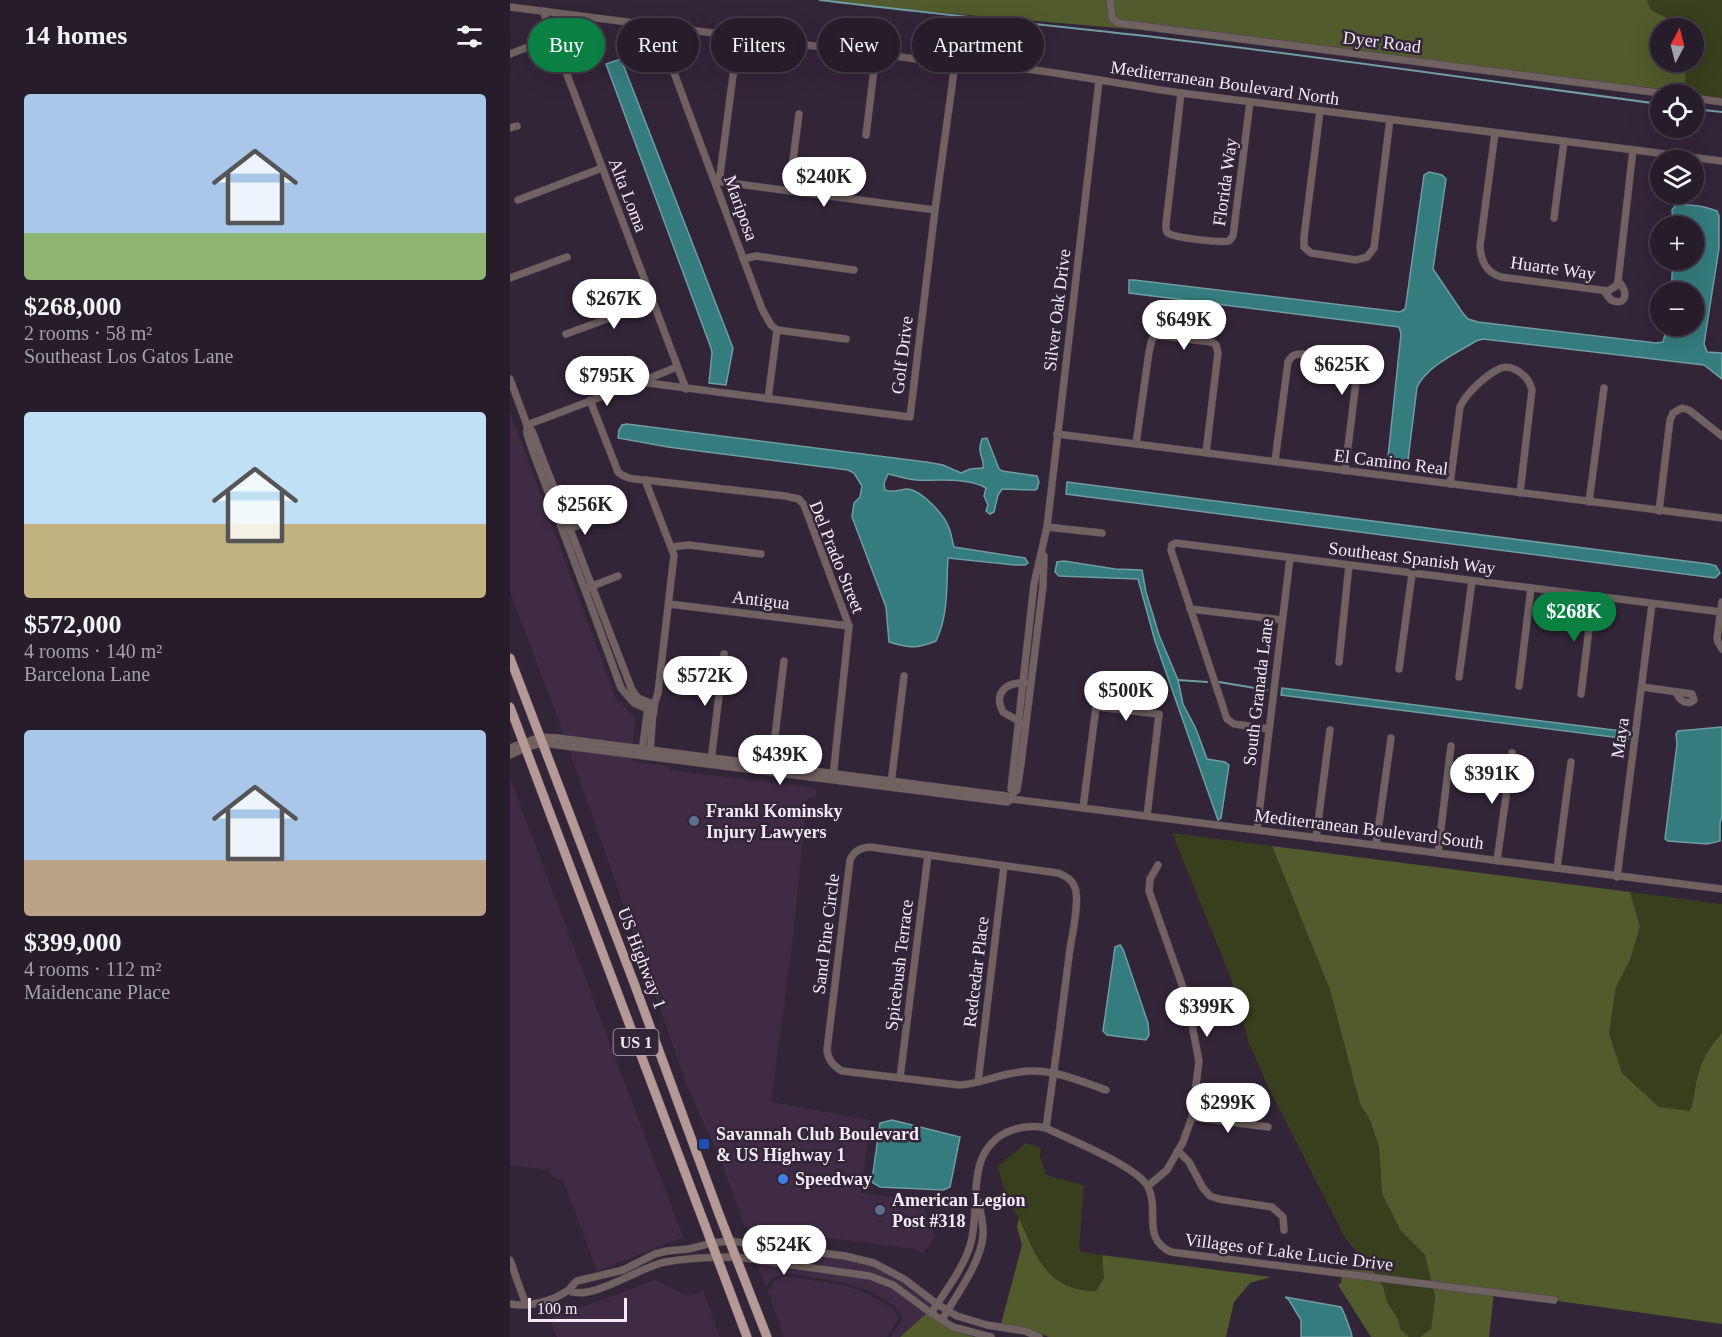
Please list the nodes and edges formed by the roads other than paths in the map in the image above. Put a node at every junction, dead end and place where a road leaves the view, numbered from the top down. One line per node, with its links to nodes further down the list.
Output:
1 (1110, 0): 15 (street, Dyer Road)
2 (510, 7): 3 (street, Mediterranean Boulevard North)
3 (543, 11): 4 (street, Alta Loma); 5 (street, Mediterranean Boulevard North)
4 (546, 18)
5 (617, 21)
6 (528, 47): 7 (street)
7 (510, 54)
8 (566, 72): 28 (street, Alta Loma)
9 (674, 72): 29 (street, Mariposa)
10 (733, 72): 29 (street)
11 (874, 72): 24 (street)
12 (954, 72): 32 (street, Golf Drive)
13 (1044, 72): 14 (street, Mediterranean Boulevard North)
14 (1099, 81): 16 (street, Mediterranean Boulevard North); 52 (street, Silver Oak Drive)
15 (1650, 92)
16 (1181, 93): 18 (street, Mediterranean Boulevard North); 18 (street, Florida Way)
17 (1704, 99): 19 (street)
18 (1250, 102): 20 (street, Mediterranean Boulevard North)
19 (1722, 102)
20 (1320, 111): 22 (street, Mediterranean Boulevard North); 22 (street)
21 (799, 114): 30 (street)
22 (1390, 119): 23 (street, Mediterranean Boulevard North)
23 (1495, 133): 25 (street, Mediterranean Boulevard North); 39 (street, Huarte Way)
24 (866, 135)
25 (1564, 141): 26 (street, Mediterranean Boulevard North); 33 (street)
26 (1633, 150): 27 (street, Mediterranean Boulevard North); 38 (street, Huarte Way)
27 (1722, 161)
28 (602, 168): 31 (street); 40 (street, Alta Loma)
29 (715, 181): 30 (street); 35 (street, Mariposa)
30 (789, 190): 32 (street)
31 (518, 200)
32 (935, 210): 49 (street, Golf Drive)
33 (1554, 218)
34 (567, 257): 37 (street)
35 (743, 259): 36 (street); 41 (street, Mariposa)
36 (854, 270)
37 (510, 278)
38 (1618, 281): 39 (street, Huarte Way); 39 (street)
39 (1604, 291)
40 (653, 303): 42 (street); 44 (street, Alta Loma)
41 (777, 330): 43 (street); 49 (street)
42 (566, 334)
43 (846, 339)
44 (677, 367): 46 (street, Golf Drive); 48 (street, Alta Loma)
45 (510, 379): 51 (street)
46 (640, 382): 48 (street, Golf Drive); 50 (street, Golf Drive)
47 (1604, 388): 61 (street)
48 (687, 389): 49 (street, Golf Drive)
49 (768, 399)
50 (590, 400): 51 (street, Golf Drive); 58 (street)
51 (527, 425): 66 (street)
52 (1057, 434): 54 (street, El Camino Real); 65 (street, Silver Oak Drive)
53 (1722, 436): 62 (street)
54 (1136, 444): 55 (street, El Camino Real); 55 (street)
55 (1206, 453): 56 (street, El Camino Real)
56 (1275, 462): 57 (street, El Camino Real); 57 (street)
57 (1345, 471): 59 (street, El Camino Real)
58 (645, 480): 68 (street); 84 (street, Del Prado Street)
59 (1450, 484): 60 (street, El Camino Real); 60 (street)
60 (1520, 493): 61 (street, El Camino Real)
61 (1589, 502): 62 (street, El Camino Real)
62 (1659, 511): 63 (street, El Camino Real)
63 (1722, 518)
64 (598, 519): 66 (street)
65 (1047, 527): 67 (street); 93 (street, Silver Oak Drive)
66 (566, 529): 75 (street)
67 (1102, 533)
68 (672, 547): 69 (street); 79 (street)
69 (761, 554)
70 (1290, 558): 71 (street, Southeast Spanish Way); 81 (street, Southeast Spanish Way); 83 (street, South Granada Lane)
71 (1350, 565): 72 (street, Southeast Spanish Way); 89 (street)
72 (1412, 574): 74 (street, Southeast Spanish Way); 90 (street)
73 (618, 576): 75 (street)
74 (1472, 581): 76 (street, Southeast Spanish Way); 92 (street)
75 (588, 587): 99 (street)
76 (1531, 588): 77 (street, Southeast Spanish Way); 94 (street)
77 (1593, 596): 80 (street, Southeast Spanish Way); 97 (street)
78 (1722, 602): 82 (street)
79 (669, 604): 84 (street, Antigua); 99 (street)
80 (1652, 604): 82 (street, Southeast Spanish Way); 95 (street, Maya)
81 (1190, 609): 83 (street); 101 (street)
82 (1721, 612): 85 (street)
83 (1282, 620): 101 (street, South Granada Lane)
84 (849, 626): 114 (street, Del Prado Street)
85 (1722, 649)
86 (724, 654): 111 (street)
87 (510, 658): 104 (main road, US Highway 1 / US 1)
88 (784, 661): 113 (street)
89 (1339, 662)
90 (1400, 669)
91 (904, 676): 115 (street)
92 (1459, 676)
93 (1027, 683): 100 (street, Silver Oak Drive); 100 (street)
94 (1520, 686)
95 (1642, 687): 96 (street); 128 (street, Maya)
96 (1676, 692)
97 (1581, 694)
98 (510, 707): 105 (main road, US Highway 1 / US 1)
99 (652, 709): 108 (street)
100 (1022, 723): 116 (street, Silver Oak Drive)
101 (1269, 729): 119 (street, South Granada Lane)
102 (1330, 730): 120 (street)
103 (1390, 738): 121 (street)
104 (541, 740): 105 (street, Mediterranean Boulevard South); 108 (street, Mediterranean Boulevard South); 141 (main road, US Highway 1 / US 1)
105 (524, 745): 107 (street); 110 (street); 142 (main road, US Highway 1 / US 1)
106 (1451, 747): 122 (street)
107 (510, 748)
108 (646, 753): 111 (street, Mediterranean Boulevard South)
109 (1512, 753): 124 (street)
110 (510, 755)
111 (711, 761): 113 (street, Mediterranean Boulevard South)
112 (1571, 762): 127 (street)
113 (772, 769): 114 (street, Mediterranean Boulevard South)
114 (833, 776): 115 (street, Mediterranean Boulevard South)
115 (891, 784): 116 (street, Mediterranean Boulevard South)
116 (1013, 796): 117 (street, Mediterranean Boulevard South)
117 (1083, 808): 118 (street, Mediterranean Boulevard South); 118 (street)
118 (1147, 816): 119 (street, Mediterranean Boulevard South)
119 (1257, 830): 120 (street, Mediterranean Boulevard South)
120 (1316, 838): 121 (street, Mediterranean Boulevard South)
121 (1376, 845): 122 (street, Mediterranean Boulevard South)
122 (1438, 853): 124 (street, Mediterranean Boulevard South)
123 (928, 855): 126 (street, Sand Pine Circle); 131 (street, Spicebush Terrace); 131 (street, Sand Pine Circle)
124 (1497, 861): 127 (street, Mediterranean Boulevard South)
125 (1158, 865): 134 (street)
126 (1004, 866): 130 (street, Sand Pine Circle); 132 (street, Redcedar Place)
127 (1557, 868): 128 (street, Mediterranean Boulevard South)
128 (1617, 877): 129 (street, Mediterranean Boulevard South)
129 (1722, 889)
130 (1054, 1072): 132 (street, Sand Pine Circle); 133 (street); 136 (street, Sand Pine Circle)
131 (900, 1078): 132 (street, Sand Pine Circle)
132 (978, 1082)
133 (1106, 1090)
134 (1192, 1117): 135 (street); 137 (street)
135 (1268, 1127)
136 (1046, 1128): 138 (street); 139 (street)
137 (1178, 1151): 139 (street); 140 (street)
138 (976, 1184): 151 (street); 153 (street)
139 (1148, 1186): 149 (street, Villages of Lake Lucie Drive)
140 (1284, 1230)
141 (730, 1241): 142 (street); 144 (main road, US Highway 1 / US 1); 151 (street)
142 (712, 1243): 143 (main road, US Highway 1 / US 1); 146 (street)
143 (717, 1257): 144 (street); 147 (street); 156 (main road, US Highway 1 / US 1)
144 (736, 1257): 154 (street); 157 (main road, US Highway 1 / US 1)
145 (510, 1260): 152 (street)
146 (627, 1268): 147 (street); 148 (street)
147 (629, 1276): 148 (street)
148 (568, 1291): 152 (street)
149 (1554, 1300)
150 (510, 1304): 152 (street)
151 (937, 1304): 153 (street); 154 (street)
152 (526, 1305)
153 (947, 1310): 155 (street); 159 (street)
154 (931, 1313): 155 (street)
155 (942, 1320): 158 (street)
156 (747, 1337)
157 (767, 1337)
158 (992, 1337)
159 (1039, 1337)

